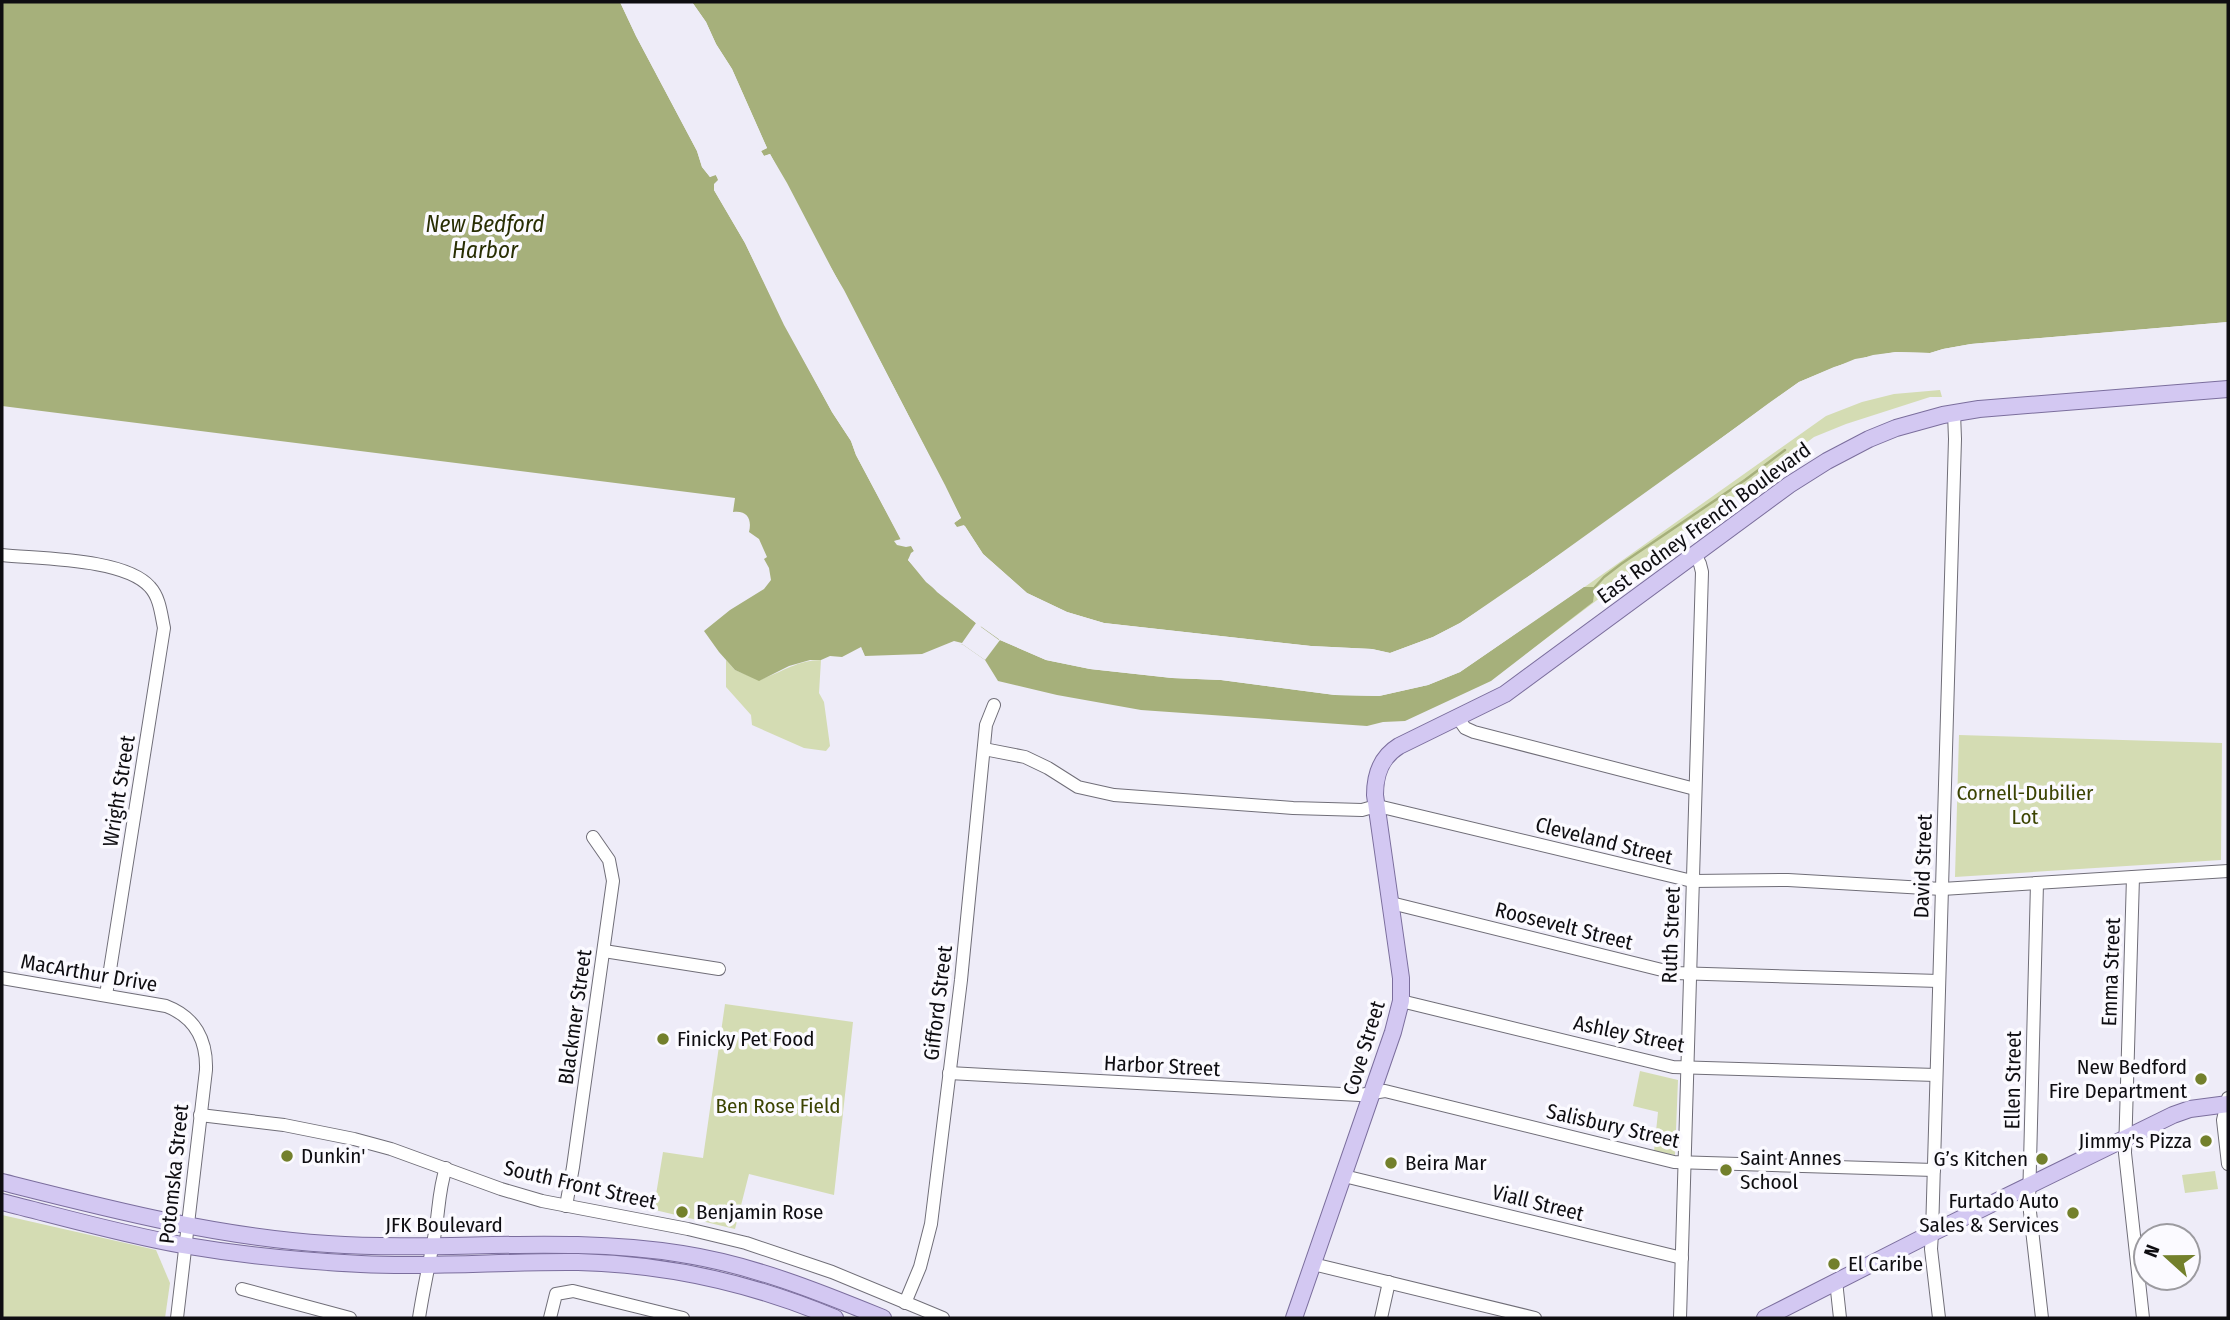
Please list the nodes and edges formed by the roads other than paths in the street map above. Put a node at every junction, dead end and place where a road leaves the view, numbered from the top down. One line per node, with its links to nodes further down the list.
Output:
1 (2228, 389): 2 (main road, East Rodney French Boulevard)
2 (1954, 413): 3 (main road, East Rodney French Boulevard); 16 (street, David Street)
3 (1695, 554): 6 (main road, East Rodney French Boulevard); 9 (street, Ruth Street)
4 (2, 555): 23 (street, Wright Street)
5 (995, 705): 8 (street, Gifford Street)
6 (1458, 718): 7 (main road, East Rodney French Boulevard); 9 (street)
7 (1399, 746): 10 (main road, Cove Street)
8 (984, 749): 10 (street, Cleveland Street); 27 (street, Gifford Street)
9 (1695, 789): 14 (street, Ruth Street)
10 (1376, 806): 14 (street, Cleveland Street); 17 (main road, Cove Street)
11 (593, 837): 18 (street, Blackmer Street)
12 (2228, 871): 13 (street, Cleveland Street)
13 (2133, 877): 15 (street, Cleveland Street); 32 (street, Emma Street)
14 (1692, 881): 16 (street, Cleveland Street); 20 (street, Ruth Street)
15 (2037, 883): 16 (street, Cleveland Street); 39 (street, Ellen Street)
16 (1942, 889): 22 (street, David Street)
17 (1391, 903): 20 (street, Roosevelt Street); 24 (main road, Cove Street)
18 (604, 951): 19 (street); 41 (street, Blackmer Street)
19 (719, 969)
20 (1689, 973): 22 (street, Roosevelt Street); 26 (street, Ruth Street)
21 (2, 978): 23 (street, MacArthur Drive)
22 (1939, 981): 28 (street, David Street)
23 (106, 995): 25 (street, MacArthur Drive)
24 (1401, 1001): 26 (street, Ashley Street); 29 (main road, Cove Street)
25 (200, 1034): 31 (street, Potomska Street)
26 (1687, 1068): 28 (street, Ashley Street); 33 (street, Ruth Street)
27 (949, 1073): 29 (street, Harbor Street); 52 (street, Gifford Street)
28 (1936, 1075): 36 (street, David Street)
29 (1373, 1093): 33 (street, Salisbury Street); 37 (main road, Cove Street)
30 (2228, 1102): 32 (main road); 34 (street)
31 (200, 1115): 35 (street, South Front Street); 42 (street, Potomska Street)
32 (2126, 1137): 39 (main road); 71 (street, Emma Street)
33 (1684, 1162): 36 (street, Salisbury Street); 46 (street, Ruth Street)
34 (2228, 1164)
35 (446, 1168): 41 (street, South Front Street); 45 (street)
36 (1934, 1170): 43 (street, David Street)
37 (1344, 1176): 46 (street, Viall Street); 47 (main road, Cove Street)
38 (2, 1182): 42 (main road, JFK Boulevard)
39 (2029, 1185): 43 (main road); 70 (street, Ellen Street)
40 (2, 1202): 44 (main road, JFK Boulevard)
41 (566, 1206): 52 (street, South Front Street)
42 (187, 1226): 44 (street, Potomska Street); 45 (main road, JFK Boulevard)
43 (1932, 1233): 49 (main road); 69 (street, David Street)
44 (185, 1245): 48 (main road, JFK Boulevard); 54 (street, Potomska Street)
45 (432, 1248): 48 (street); 60 (main road, JFK Boulevard)
46 (1682, 1258): 66 (street, Ruth Street)
47 (1313, 1264): 50 (street); 62 (main road, Cove Street)
48 (428, 1265): 56 (street); 59 (main road, JFK Boulevard)
49 (1836, 1281): 67 (main road); 68 (street)
50 (1389, 1282): 53 (street); 63 (street)
51 (242, 1289): 55 (street)
52 (905, 1303): 61 (street, South Front Street)
53 (1479, 1304): 64 (street); 65 (street)
54 (177, 1318)
55 (350, 1318)
56 (419, 1318)
57 (550, 1318): 58 (street)
58 (682, 1318)
59 (835, 1318)
60 (883, 1318)
61 (943, 1318)
62 (1294, 1318)
63 (1381, 1318)
64 (1475, 1318)
65 (1535, 1318)
66 (1680, 1318)
67 (1765, 1318)
68 (1840, 1318)
69 (1939, 1318)
70 (2042, 1318)
71 (2143, 1318)

